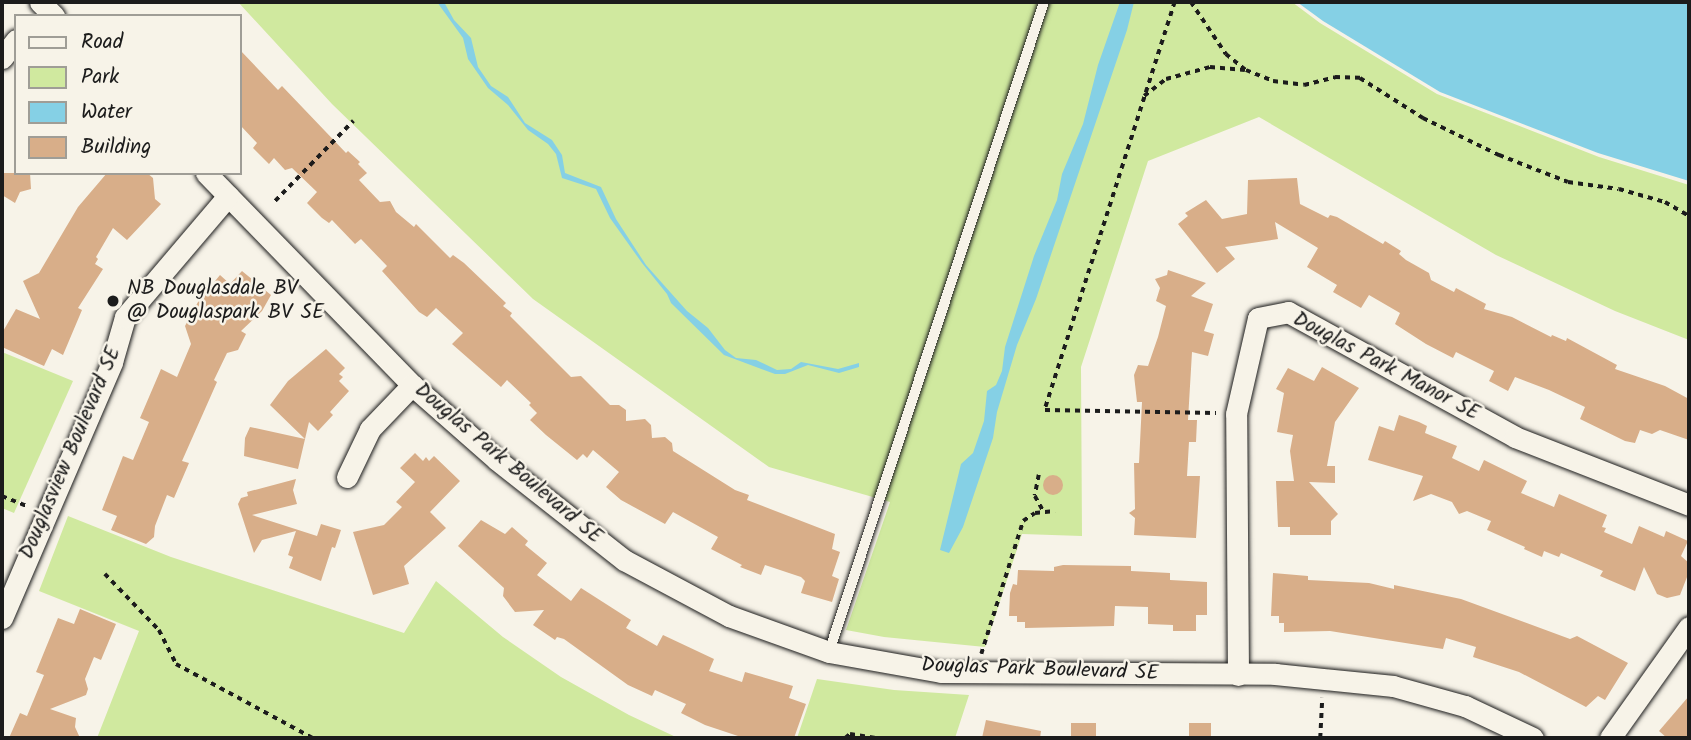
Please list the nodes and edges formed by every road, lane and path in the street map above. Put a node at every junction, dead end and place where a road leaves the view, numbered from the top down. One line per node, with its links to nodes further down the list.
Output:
1 (1044, 2): 25 (lane)
2 (1175, 2): 7 (path)
3 (1191, 2): 6 (path)
4 (14, 43): 5 (street)
5 (2, 58)
6 (1246, 70): 7 (path); 12 (path)
7 (1143, 97): 14 (path)
8 (353, 121): 11 (path)
9 (208, 175): 10 (street, Douglas Park Boulevard SE)
10 (228, 196): 13 (street, Douglas Park Boulevard SE); 23 (street, Douglasview Boulevard SE)
11 (275, 201)
12 (1689, 216)
13 (412, 385): 16 (street); 25 (street, Douglas Park Boulevard SE)
14 (1236, 414): 18 (street, Douglas Park Manor SE); 27 (street, Douglas Park Manor SE)
15 (1039, 475): 21 (path)
16 (347, 477)
17 (2, 496): 19 (path)
18 (1689, 505)
19 (29, 507)
20 (1055, 511): 21 (path)
21 (1044, 512): 26 (path)
22 (105, 574): 29 (path)
23 (2, 618)
24 (1689, 627): 34 (street)
25 (830, 652): 26 (street, Douglas Park Boulevard SE)
26 (975, 672): 27 (street, Douglas Park Boulevard SE)
27 (1238, 675): 28 (street, Douglas Park Boulevard SE)
28 (1323, 677): 32 (path); 33 (street, Douglas Park Boulevard SE)
29 (313, 738)
30 (845, 738): 31 (path)
31 (876, 738)
32 (1320, 738)
33 (1533, 738)
34 (1610, 738)

